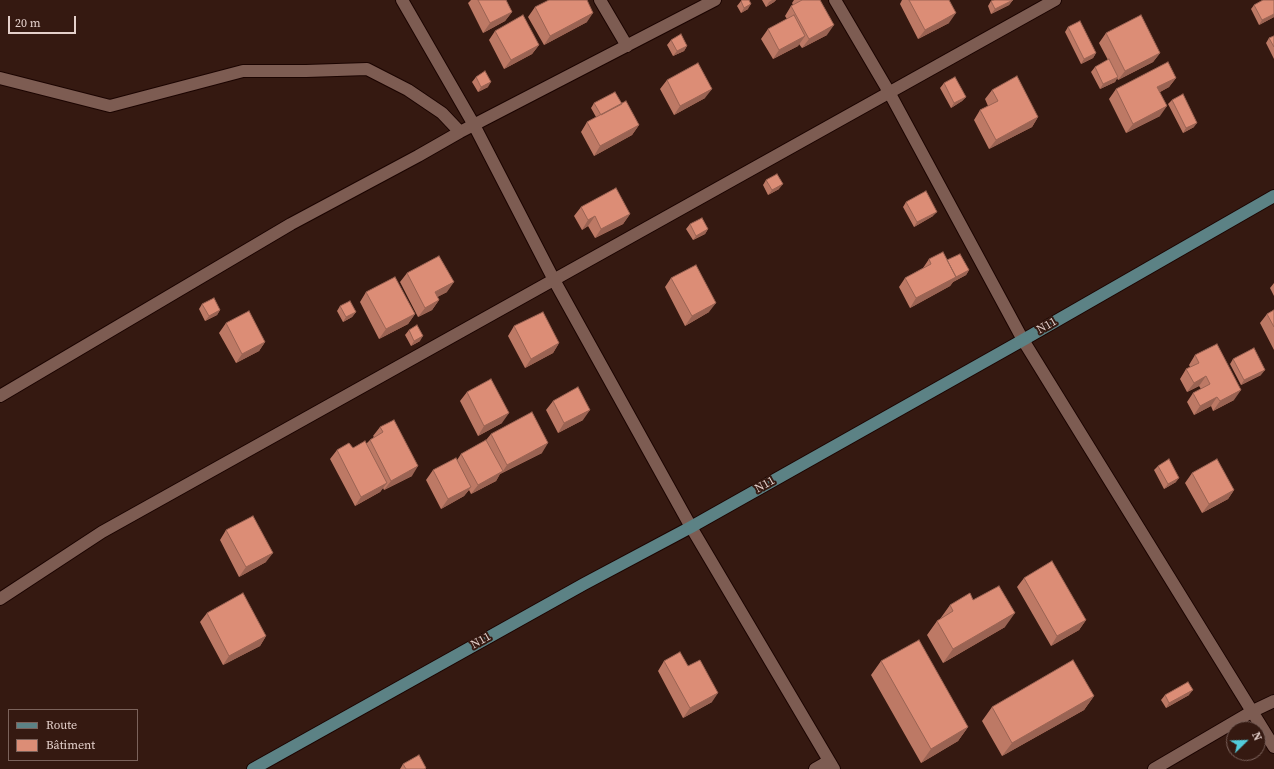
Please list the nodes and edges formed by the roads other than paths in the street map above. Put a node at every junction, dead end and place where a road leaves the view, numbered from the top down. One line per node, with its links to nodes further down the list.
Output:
1 (402, 0): 9 (street)
2 (600, 0): 6 (street)
3 (715, 0): 6 (street)
4 (835, 0): 8 (street)
5 (1055, 0): 8 (street)
6 (627, 46): 9 (street)
7 (0, 78): 10 (street)
8 (889, 92): 12 (street); 13 (street)
9 (474, 125): 10 (street); 12 (street)
10 (460, 132): 14 (street)
11 (1274, 196): 13 (main road, N11)
12 (554, 280): 15 (street); 16 (street)
13 (1023, 340): 15 (main road, N11); 18 (street)
14 (0, 396)
15 (691, 527): 20 (street); 21 (main road, N11)
16 (0, 599)
17 (1274, 700): 18 (street)
18 (1253, 711): 19 (street); 23 (street)
19 (1274, 747)
20 (832, 765): 22 (street)
21 (253, 769)
22 (815, 769)
23 (1154, 769)

